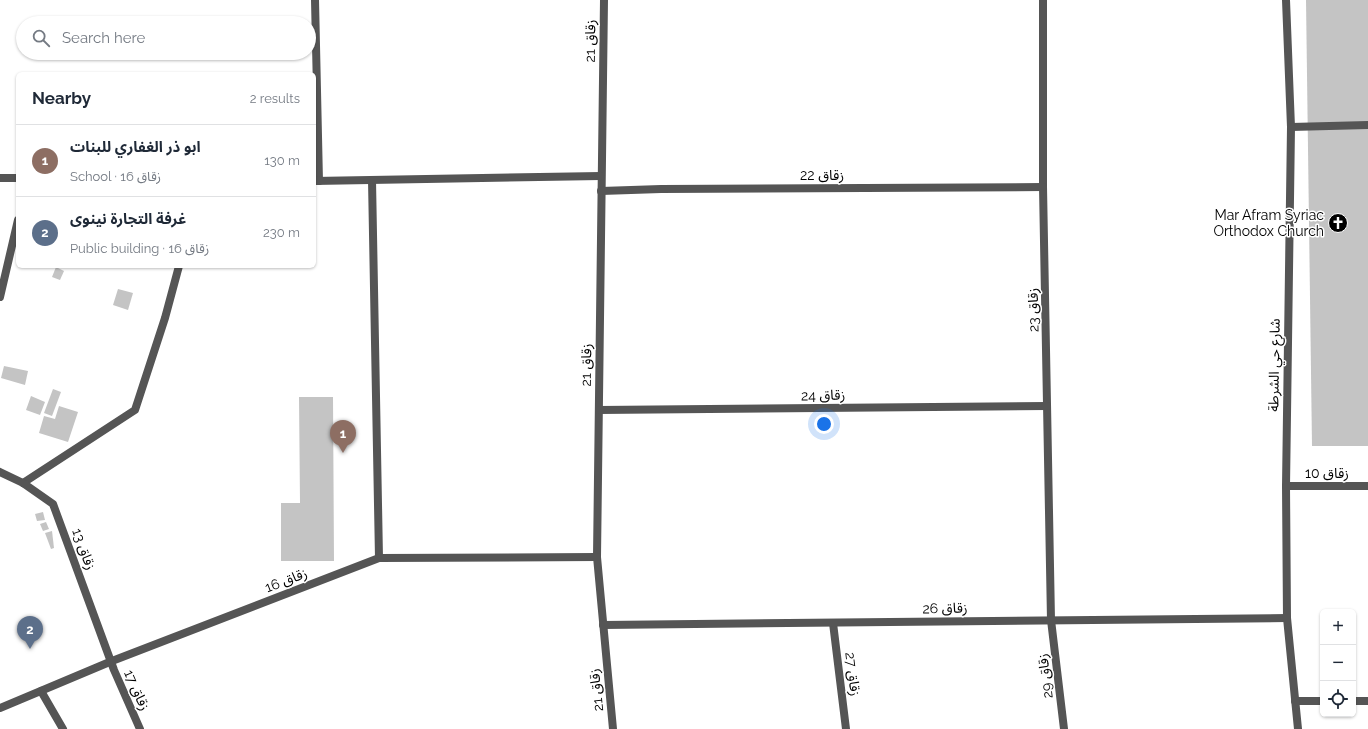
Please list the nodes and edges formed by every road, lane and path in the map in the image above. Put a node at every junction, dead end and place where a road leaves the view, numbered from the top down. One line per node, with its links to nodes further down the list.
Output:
1 (315, 0): 5 (street)
2 (604, 0): 10 (street, زقاق 21)
3 (1043, 0): 15 (street, زقاق 23)
4 (1286, 0): 9 (street, شارع حي الشرطة)
5 (315, 16)
6 (315, 60): 7 (street)
7 (315, 72)
8 (1368, 125): 9 (street)
9 (1290, 127): 24 (street, شارع حي الشرطة)
10 (601, 176): 13 (street); 16 (street, زقاق 21)
11 (0, 178): 12 (street)
12 (16, 178)
13 (372, 180): 14 (street); 26 (street)
14 (316, 181)
15 (1043, 187): 16 (street, زقاق 22); 20 (street, زقاق 23)
16 (601, 191): 21 (street, زقاق 21)
17 (16, 229): 19 (street)
18 (178, 268): 23 (street)
19 (0, 297)
20 (1047, 406): 21 (street, زقاق 24); 29 (street, زقاق 23)
21 (599, 410): 27 (street, زقاق 21)
22 (0, 472): 23 (street, زقاق 13)
23 (23, 484): 32 (street, زقاق 13)
24 (1286, 486): 25 (street, زقاق 10); 28 (street, شارع حي الشرطة)
25 (1368, 486)
26 (379, 558): 27 (street, زقاق 16); 32 (street, زقاق 16)
27 (597, 558): 31 (street, زقاق 21)
28 (1287, 618): 29 (street, زقاق 26); 34 (street, شارع حي الشرطة)
29 (1051, 620): 30 (street, زقاق 26); 43 (street, زقاق 29)
30 (833, 623): 31 (street, زقاق 26); 42 (street, زقاق 27)
31 (603, 625): 41 (street, زقاق 21)
32 (112, 662): 33 (street, زقاق 16); 40 (street, زقاق 17)
33 (41, 690): 38 (street, زقاق 16); 39 (street)
34 (1295, 701): 35 (street); 44 (street, شارع حي الشرطة)
35 (1320, 701)
36 (1356, 701): 37 (street)
37 (1368, 701)
38 (0, 708)
39 (63, 729)
40 (140, 729)
41 (613, 729)
42 (846, 729)
43 (1064, 729)
44 (1298, 729)

